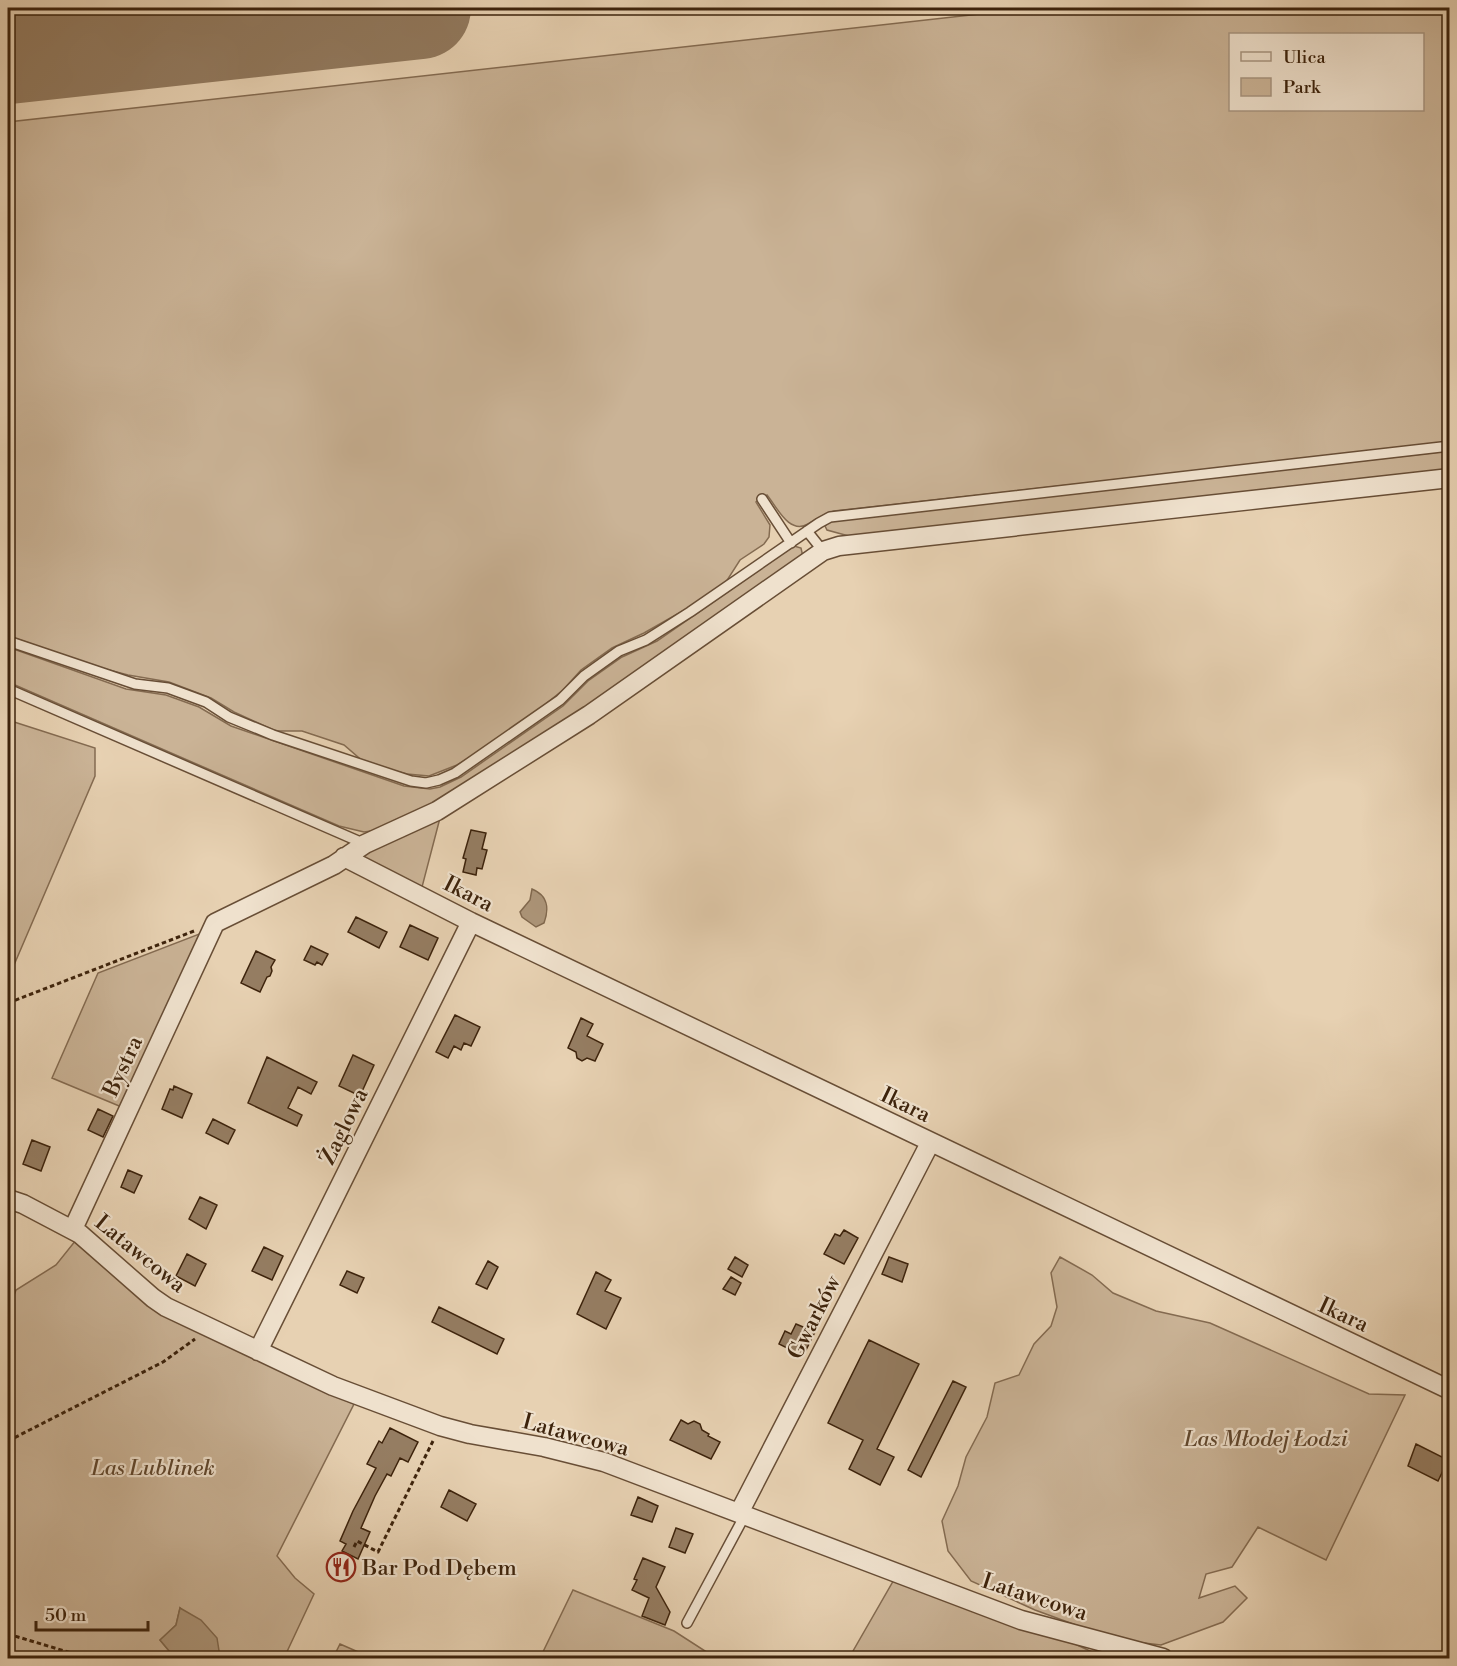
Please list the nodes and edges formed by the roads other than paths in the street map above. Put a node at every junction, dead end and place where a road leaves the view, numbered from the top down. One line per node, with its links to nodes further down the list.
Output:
1 (1449, 446): 4 (lane)
2 (1449, 478): 6 (street)
3 (762, 500): 5 (lane)
4 (807, 531): 5 (lane); 6 (lane)
5 (791, 543): 7 (lane)
6 (823, 551): 9 (street)
7 (8, 641)
8 (8, 689): 9 (lane)
9 (365, 844): 10 (street)
10 (344, 857): 11 (street, Ikara); 14 (street, Bystra)
11 (471, 922): 12 (street, Ikara); 15 (street, Żaglowa)
12 (930, 1143): 16 (street, Ikara); 17 (street, Gwarków)
13 (8, 1199): 14 (street, Latawcowa)
14 (73, 1229): 15 (street, Latawcowa)
15 (258, 1351): 17 (street, Latawcowa)
16 (1449, 1390)
17 (742, 1514): 18 (lane); 19 (street, Latawcowa)
18 (687, 1623)
19 (1163, 1659)

